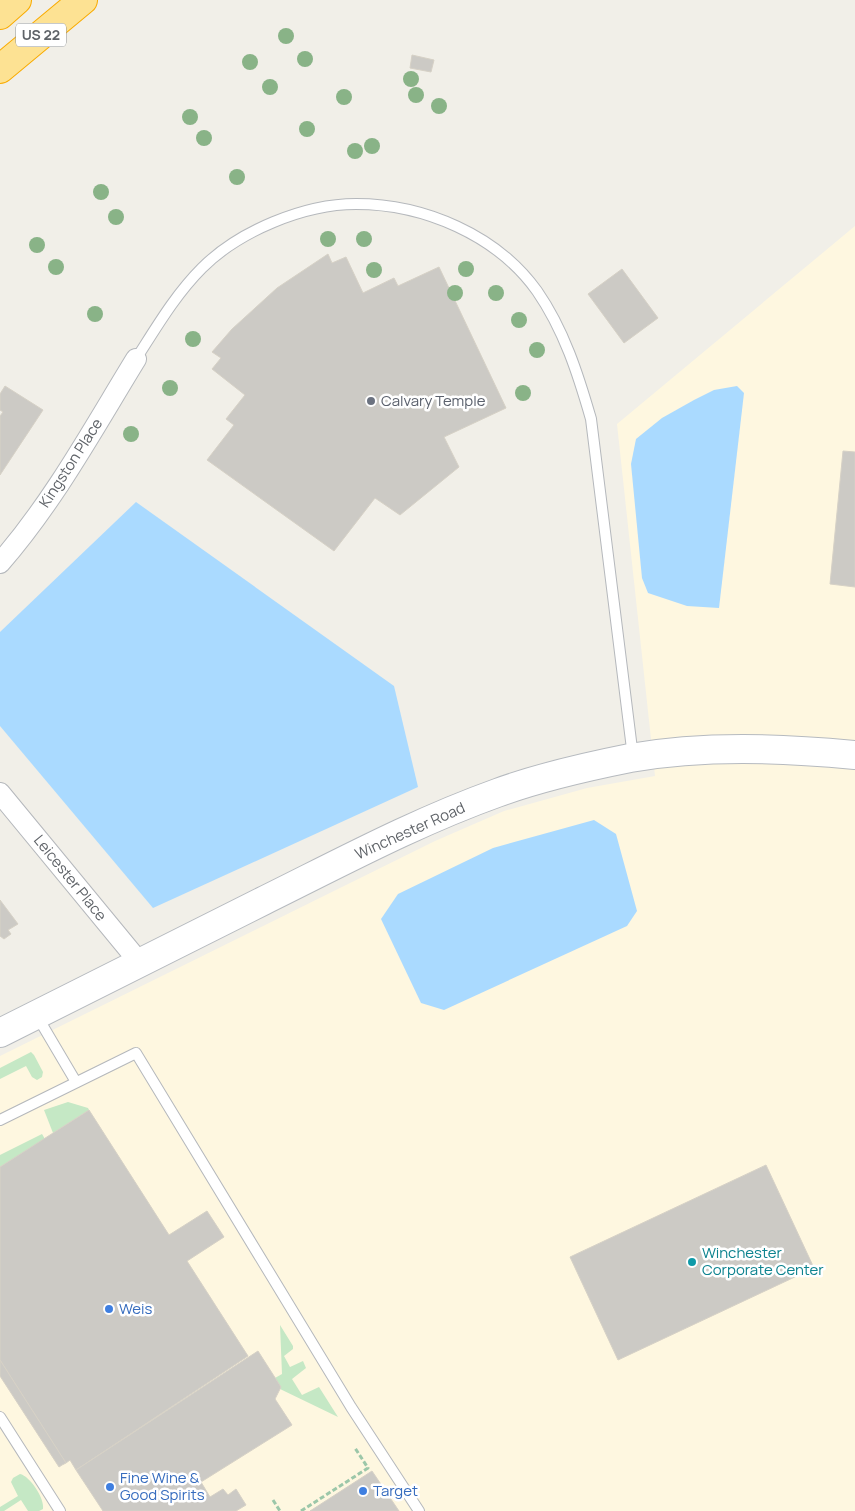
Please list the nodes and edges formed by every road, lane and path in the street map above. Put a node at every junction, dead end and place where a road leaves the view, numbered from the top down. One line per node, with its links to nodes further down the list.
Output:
1 (17, 0): 3 (highway, US 22)
2 (83, 0): 4 (highway, US 22)
3 (0, 15)
4 (0, 70)
5 (136, 359): 6 (street, Kingston Place); 8 (lane)
6 (0, 563)
7 (855, 755): 8 (street, Winchester Road)
8 (633, 758): 10 (street, Winchester Road)
9 (0, 793): 10 (street, Leicester Place)
10 (140, 964): 11 (street, Winchester Road)
11 (36, 1015): 12 (street, Winchester Road); 13 (lane)
12 (0, 1033)
13 (76, 1082): 14 (lane); 21 (lane)
14 (0, 1120)
15 (0, 1417): 18 (lane)
16 (355, 1448): 20 (path)
17 (273, 1500): 19 (path)
18 (60, 1511)
19 (280, 1511)
20 (301, 1511)
21 (419, 1511)

